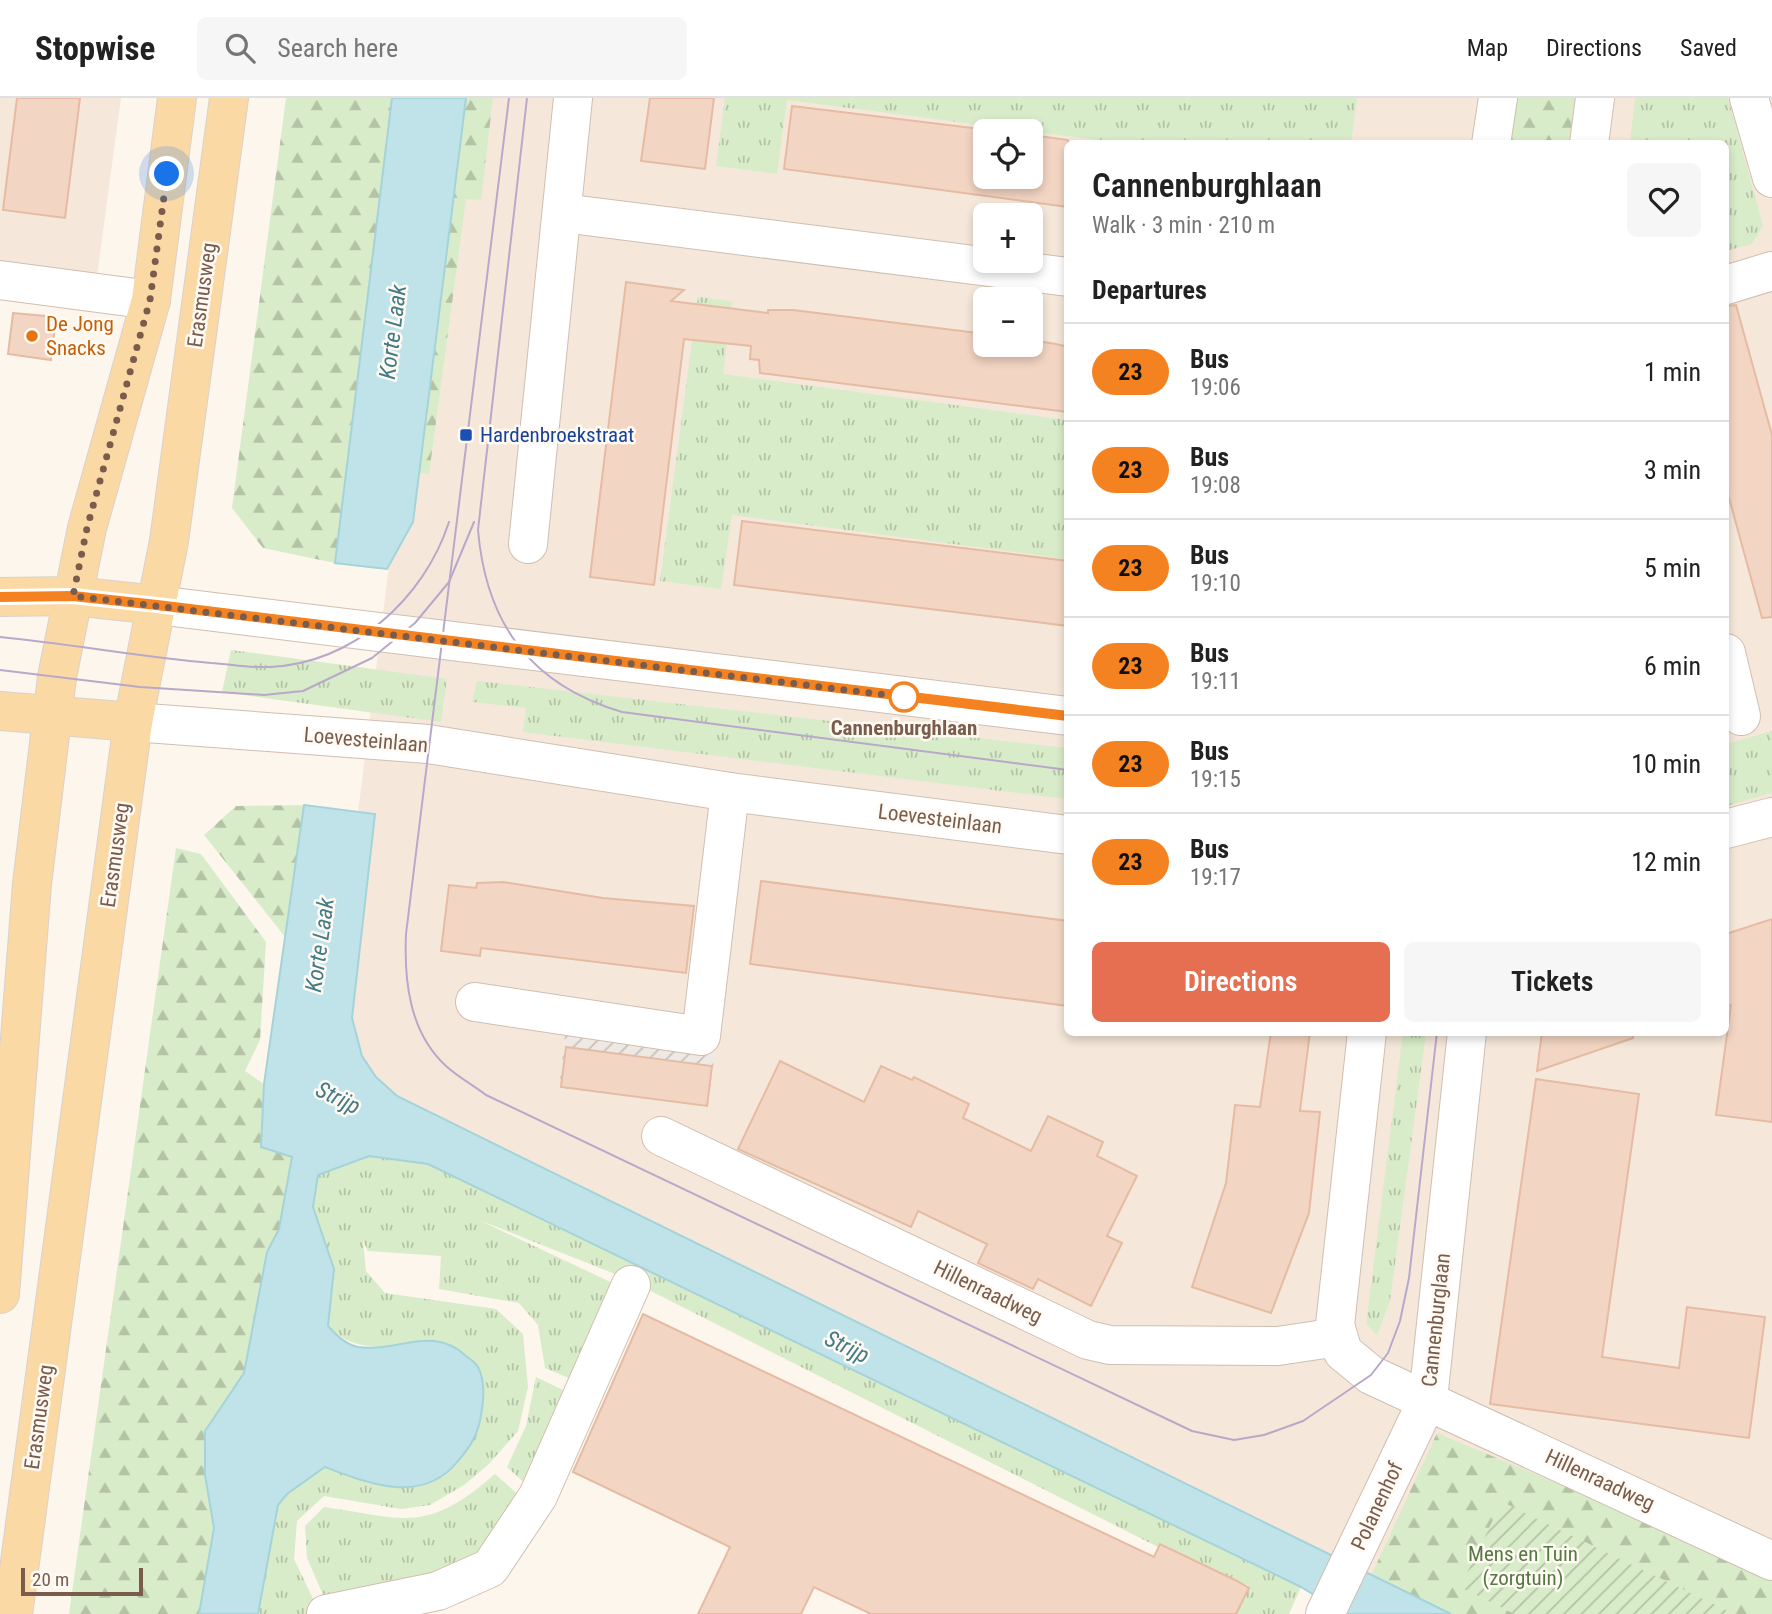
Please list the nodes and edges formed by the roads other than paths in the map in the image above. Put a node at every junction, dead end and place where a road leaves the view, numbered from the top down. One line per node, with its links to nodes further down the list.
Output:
1 (177, 98): 15 (main road)
2 (229, 98): 19 (main road, Erasmusweg)
3 (573, 98): 10 (street)
4 (1498, 98): 7 (street)
5 (1595, 98): 8 (street)
6 (1749, 98): 9 (street)
7 (1492, 140)
8 (1590, 140)
9 (1772, 178)
10 (563, 213): 12 (street); 16 (street)
11 (1772, 271): 14 (street)
12 (1064, 276)
13 (0, 280): 15 (street)
14 (1729, 284)
15 (150, 300): 17 (main road)
16 (528, 544)
17 (73, 596): 18 (main road); 19 (main road); 22 (main road)
18 (0, 597)
19 (157, 605): 24 (street); 25 (main road, Erasmusweg)
20 (1729, 662): 23 (street)
21 (0, 711): 22 (main road, Loevesteinlaan)
22 (52, 714): 25 (main road, Loevesteinlaan); 35 (main road)
23 (1746, 715)
24 (1064, 716)
25 (133, 722): 26 (street, Loevesteinlaan); 40 (main road, Erasmusweg)
26 (730, 792): 29 (street, Loevesteinlaan); 30 (street)
27 (1772, 817): 28 (street)
28 (1729, 828)
29 (1064, 834)
30 (475, 1002)
31 (1367, 1036): 36 (street)
32 (1467, 1036): 37 (street, Cannenburglaan)
33 (661, 1136): 36 (street, Hillenraadweg)
34 (631, 1285): 41 (street)
35 (0, 1294)
36 (1338, 1337): 37 (street, Cannenburglaan)
37 (1428, 1399): 38 (street, Hillenraadweg); 39 (street, Polanenhof)
38 (1772, 1561)
39 (1326, 1611)
40 (13, 1614)
41 (326, 1614)

